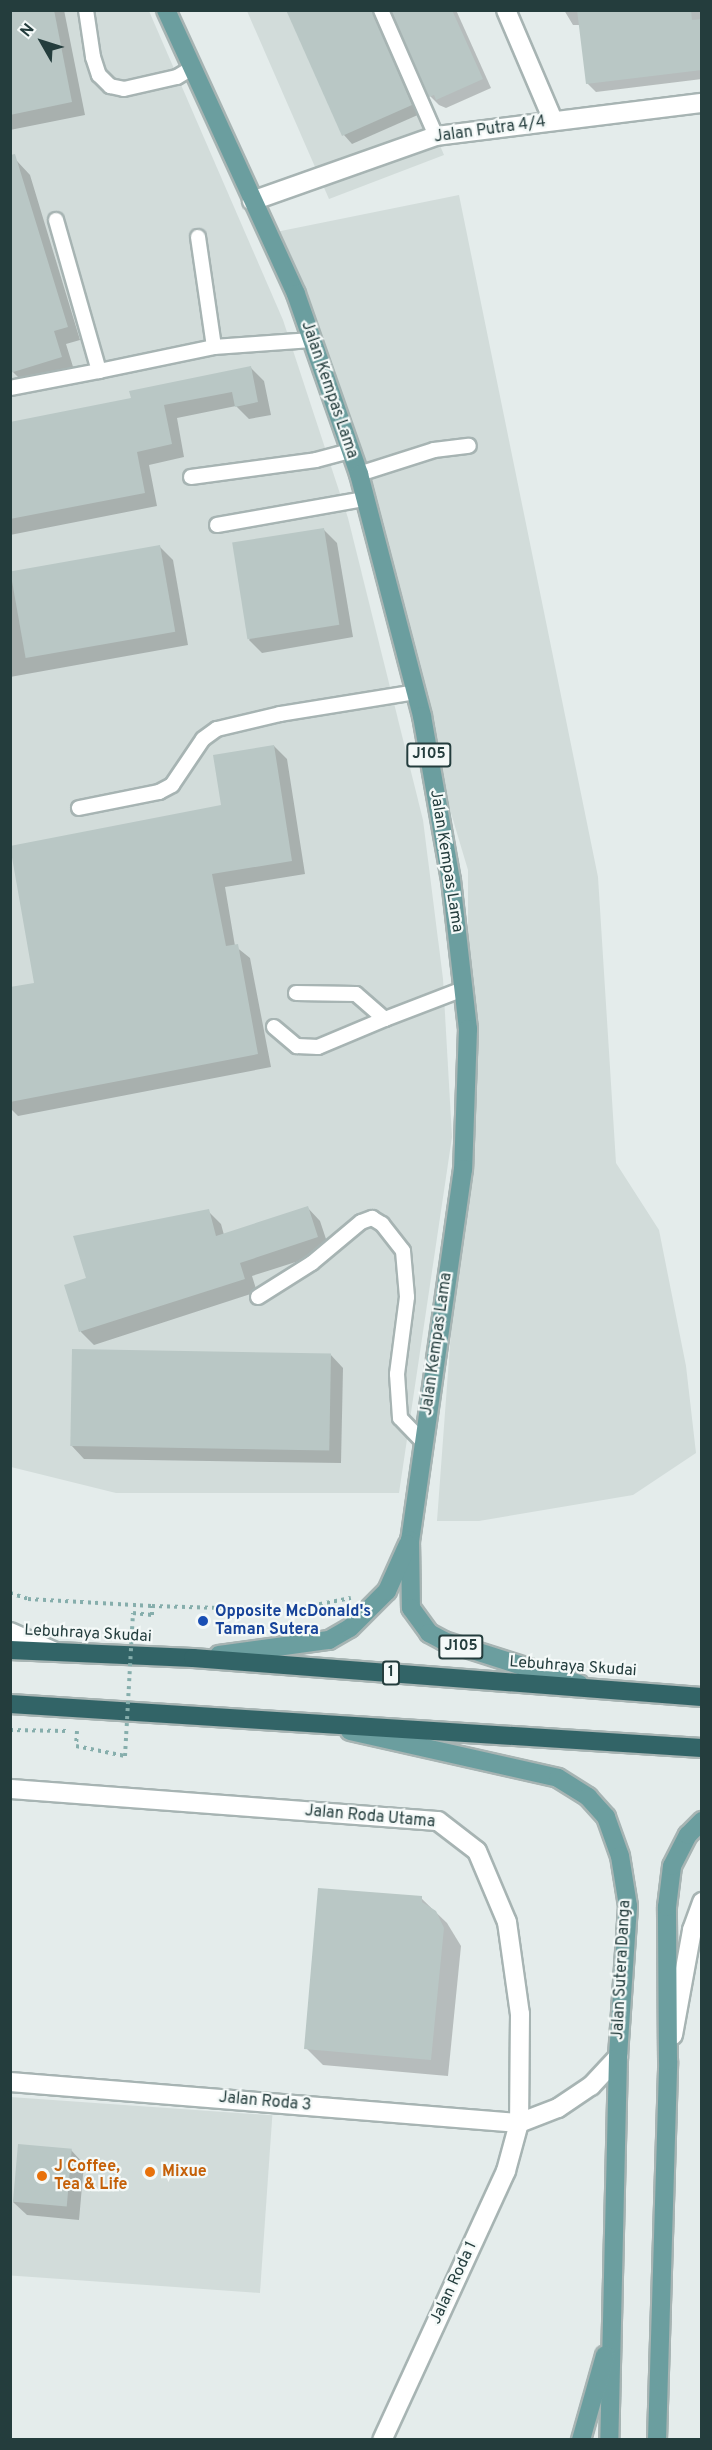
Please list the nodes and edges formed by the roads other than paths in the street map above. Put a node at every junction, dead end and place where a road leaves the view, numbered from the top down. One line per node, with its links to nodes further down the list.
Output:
1 (86, 10): 5 (lane)
2 (166, 10): 5 (main road, Jalan Kempas Lama / J105)
3 (381, 10): 8 (lane)
4 (506, 10): 7 (street)
5 (192, 69): 9 (main road, Jalan Kempas Lama / J105)
6 (702, 103): 7 (street, Jalan Putra 4/4)
7 (553, 120): 8 (street, Jalan Putra 4/4)
8 (436, 136): 9 (street, Jalan Putra 4/4)
9 (252, 201): 12 (main road, Jalan Kempas Lama / J105)
10 (56, 220): 14 (lane)
11 (198, 237): 13 (lane)
12 (312, 340): 13 (lane); 17 (main road, Jalan Kempas Lama / J105)
13 (214, 347): 14 (lane)
14 (99, 371): 15 (lane)
15 (10, 388)
16 (470, 446): 18 (lane)
17 (350, 451): 18 (main road, Jalan Kempas Lama / J105); 19 (lane)
18 (359, 474): 20 (main road, Jalan Kempas Lama / J105)
19 (190, 477)
20 (365, 499): 21 (lane); 22 (main road, Jalan Kempas Lama / J105)
21 (217, 525)
22 (416, 692): 23 (lane); 24 (main road, Jalan Kempas Lama / J105)
23 (79, 808)
24 (463, 989): 26 (lane); 29 (main road, Jalan Kempas Lama / J105)
25 (296, 993): 26 (lane)
26 (386, 1019): 27 (lane)
27 (274, 1027)
28 (258, 1297): 29 (lane)
29 (423, 1442): 30 (main road, Jalan Kempas Lama / J105)
30 (410, 1540): 34 (main road, Jalan Kempas Lama / J105); 35 (main road, Jalan Kempas Lama / J105)
31 (10, 1632): 33 (street)
32 (10, 1650): 33 (highway, Lebuhraya Skudai / 1)
33 (53, 1651): 34 (highway, Lebuhraya Skudai / 1)
34 (193, 1658): 35 (highway, Lebuhraya Skudai / 1)
35 (590, 1687): 36 (highway, Lebuhraya Skudai / 1)
36 (702, 1697)
37 (10, 1704): 38 (highway)
38 (313, 1723): 39 (highway); 43 (main road, Jalan Sutera Danga)
39 (702, 1748)
40 (10, 1790): 46 (street, Jalan Roda Utama)
41 (702, 1821): 44 (main road)
42 (702, 1902): 44 (street)
43 (618, 2057): 46 (street); 47 (main road, Jalan Sutera Danga)
44 (668, 2061): 51 (main road)
45 (10, 2082): 46 (street, Jalan Roda 3)
46 (519, 2123): 48 (street, Jalan Roda 1)
47 (613, 2328): 49 (main road); 50 (main road, Jalan Sutera Danga)
48 (382, 2439)
49 (581, 2439)
50 (609, 2439)
51 (657, 2439)

